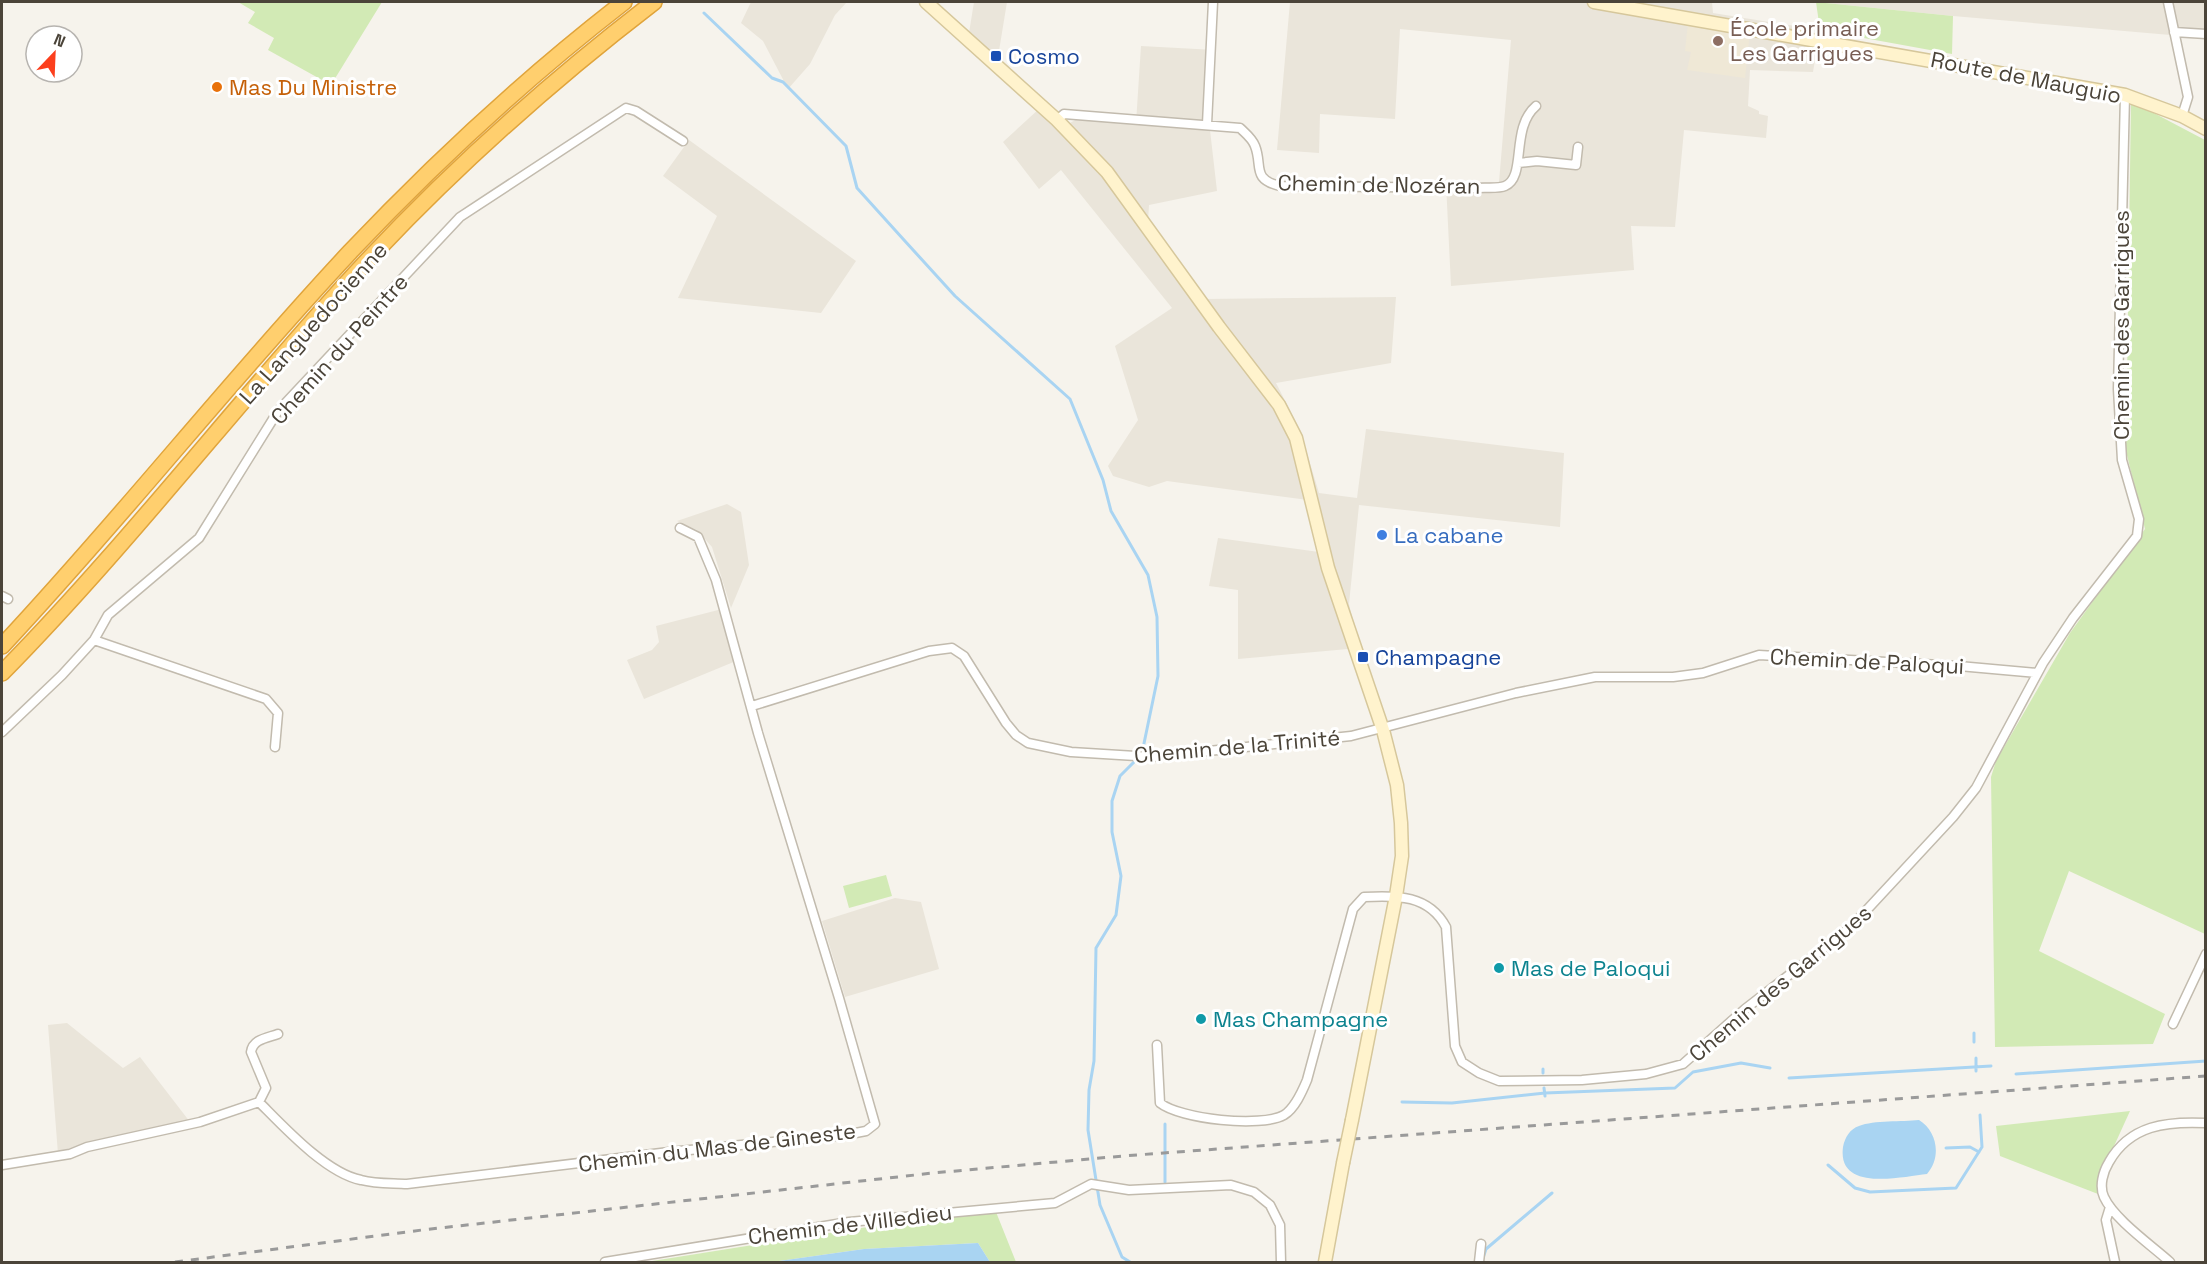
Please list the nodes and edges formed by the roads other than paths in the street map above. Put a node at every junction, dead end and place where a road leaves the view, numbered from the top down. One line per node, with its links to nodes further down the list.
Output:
1 (624, 2): 20 (highway, La Languedocienne)
2 (654, 2): 21 (highway, La Languedocienne)
3 (926, 2): 12 (street)
4 (1213, 2): 13 (street)
5 (1594, 2): 9 (street, Route de Mauguio)
6 (2168, 2): 7 (street)
7 (2174, 32): 8 (street); 11 (street)
8 (2205, 34)
9 (2125, 95): 11 (street, Route de Mauguio); 22 (street, Chemin des Garrigues)
10 (1536, 106): 17 (street, Chemin de Nozéran)
11 (2182, 116): 14 (street, Route de Mauguio)
12 (1058, 120): 13 (street, Chemin de Nozéran); 24 (street)
13 (1207, 124): 17 (street, Chemin de Nozéran)
14 (2205, 129)
15 (682, 141): 19 (street, Chemin du Peintre)
16 (1578, 147): 17 (street)
17 (1518, 163)
18 (680, 528): 23 (street)
19 (94, 640): 25 (street, Chemin du Peintre); 26 (street)
20 (2, 646)
21 (2, 673)
22 (2037, 673): 24 (street, Chemin de Paloqui); 27 (street, Chemin des Garrigues)
23 (752, 706): 24 (street, Chemin de la Trinité); 32 (street, Chemin du Mas de Gineste)
24 (1383, 730): 27 (street)
25 (2, 732)
26 (275, 747)
27 (1396, 896): 31 (street); 39 (street, bridge)
28 (2205, 954): 29 (street)
29 (2173, 1024)
30 (278, 1034): 32 (street)
31 (1156, 1045)
32 (260, 1101): 34 (street)
33 (2205, 1123): 35 (street)
34 (2, 1165)
35 (2110, 1207): 41 (street); 42 (street)
36 (1481, 1245): 40 (street)
37 (605, 1263): 38 (street, Chemin de Villedieu)
38 (1281, 1263)
39 (1325, 1263)
40 (1479, 1263)
41 (2115, 1263)
42 (2169, 1263)

